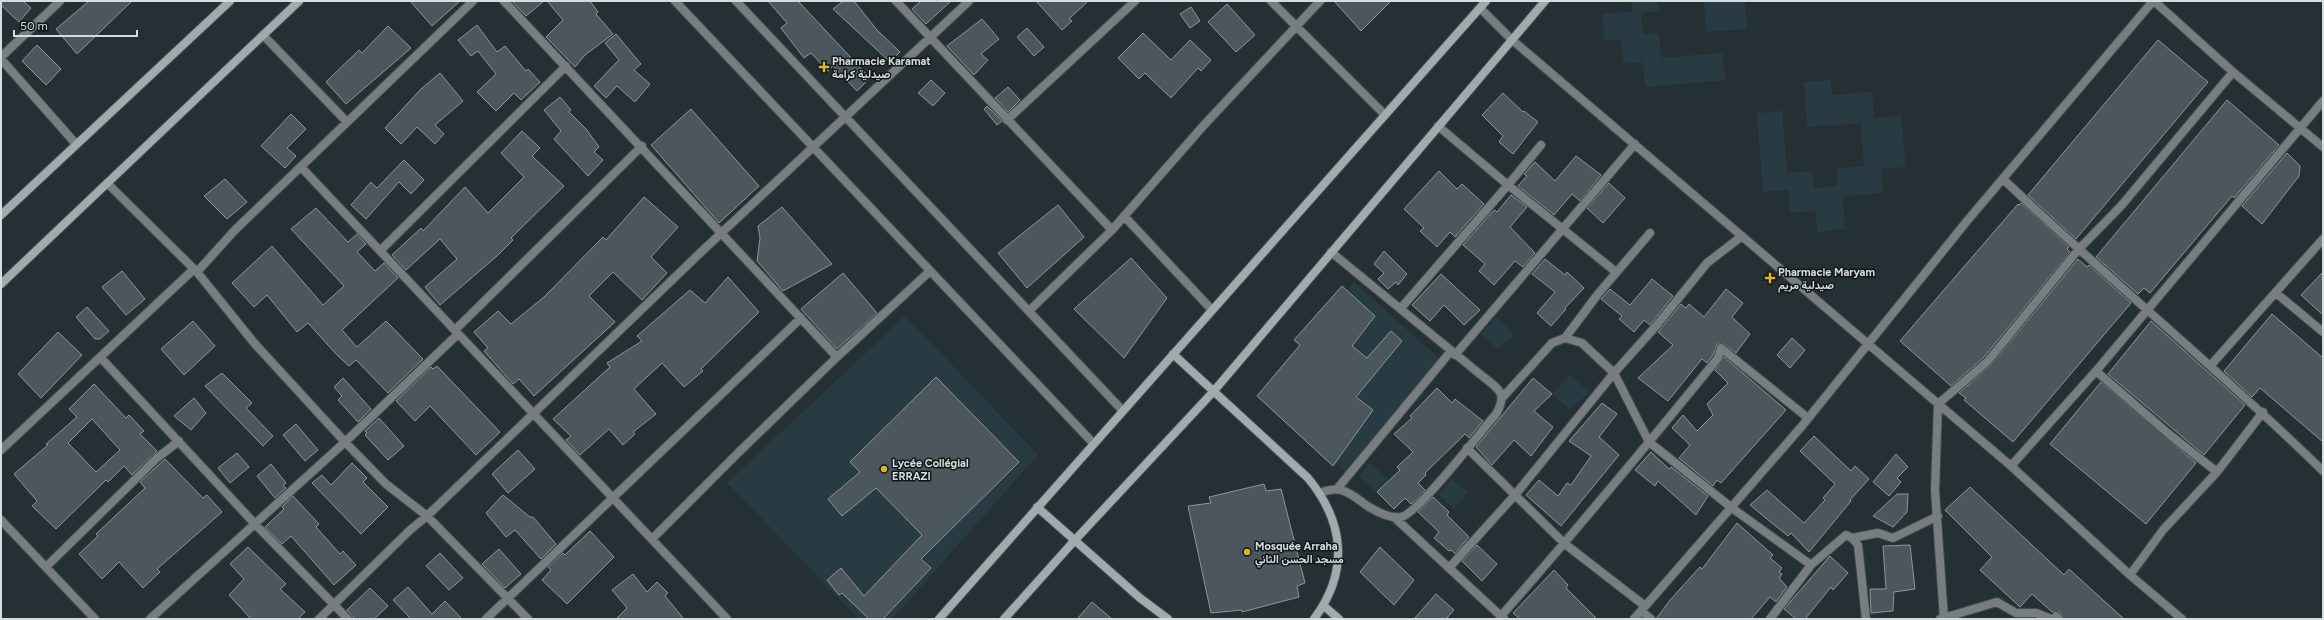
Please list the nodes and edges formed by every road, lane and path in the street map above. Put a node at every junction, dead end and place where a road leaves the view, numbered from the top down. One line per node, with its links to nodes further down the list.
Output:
1 (60, 1): 21 (street)
2 (230, 1): 31 (street)
3 (299, 1): 18 (street)
4 (472, 1): 28 (street)
5 (504, 1): 22 (street)
6 (675, 1): 35 (street)
7 (736, 1): 26 (street)
8 (896, 1): 19 (street)
9 (969, 1): 19 (street)
10 (1135, 1): 27 (street)
11 (1271, 1): 17 (street)
12 (1320, 1): 17 (street)
13 (1486, 1): 16 (street)
14 (1545, 1): 20 (street)
15 (2154, 1): 23 (street); 38 (street)
16 (1480, 8): 20 (street); 25 (street)
17 (1296, 28): 25 (street); 42 (street)
18 (263, 35): 28 (street); 39 (street)
19 (931, 38): 26 (street); 27 (street)
20 (1511, 38): 29 (street); 32 (street)
21 (1, 58): 31 (street)
22 (566, 66): 34 (street); 50 (street)
23 (2233, 72): 30 (street); 49 (street)
24 (2323, 101): 30 (street)
25 (1385, 115): 58 (street)
26 (846, 118): 35 (street); 59 (street)
27 (1008, 120): 44 (street)
28 (347, 122): 37 (street)
29 (1438, 126): 40 (street); 51 (street)
30 (2300, 129): 36 (street); 60 (street)
31 (76, 144): 41 (street)
32 (1635, 144): 43 (street); 47 (street)
33 (1541, 145): 40 (street)
34 (642, 146): 45 (street); 62 (street)
35 (813, 146): 45 (street); 53 (street)
36 (2323, 147)
37 (301, 168): 50 (street); 52 (street)
38 (2003, 179): 49 (street); 65 (street)
39 (107, 183): 52 (street); 55 (street)
40 (1508, 185): 43 (street); 57 (street)
41 (1, 215)
42 (1124, 216): 44 (street); 58 (street)
43 (1563, 228): 54 (street); 66 (street)
44 (1112, 230): 59 (street)
45 (721, 233): 61 (street); 78 (street)
46 (1650, 233): 54 (street)
47 (1742, 236): 65 (street); 72 (street)
48 (2323, 239): 56 (street)
49 (2078, 250): 60 (street); 75 (street)
50 (380, 251): 62 (street)
51 (1332, 252): 57 (street); 73 (street)
52 (196, 270): 69 (street); 81 (street)
53 (930, 271): 68 (street); 83 (street)
54 (1616, 272): 64 (street)
55 (1, 284)
56 (2276, 293): 63 (street); 70 (street)
57 (1401, 308): 66 (street)
58 (1212, 310): 67 (street)
59 (1029, 311): 76 (street)
60 (2147, 312): 70 (street); 71 (street)
61 (801, 318): 68 (street); 92 (street)
62 (457, 332): 78 (street); 81 (street)
63 (2323, 332)
64 (1565, 338): 72 (street); 74 (street)
65 (1869, 344): 75 (street); 79 (street)
66 (1453, 353): 74 (street); 89 (street)
67 (1173, 354): 73 (street); 76 (street)
68 (837, 357): 101 (street)
69 (101, 358): 80 (street); 85 (street)
70 (2211, 365): 77 (street)
71 (2096, 371): 86 (street); 88 (street)
72 (1614, 373): 82 (street); 91 (street)
73 (1213, 392): 90 (street); 102 (street)
74 (1503, 397): 84 (street)
75 (1938, 404): 86 (street); 96 (street)
76 (1123, 411): 83 (street)
77 (2263, 412): 87 (street); 88 (street)
78 (532, 414): 92 (street); 95 (street)
79 (1808, 418): 82 (street); 94 (street)
80 (179, 442): 99 (street); 105 (street)
81 (345, 442): 95 (street); 99 (street)
82 (1649, 442): 94 (street); 103 (street)
83 (1093, 443): 93 (street)
84 (1467, 448): 91 (street); 97 (street)
85 (1, 450)
86 (2011, 466): 107 (street)
87 (2323, 471)
88 (2216, 472): 107 (street)
89 (1336, 489): 90 (street); 97 (street)
90 (1320, 493): 110 (street)
91 (1515, 495): 103 (street); 106 (street)
92 (614, 499): 101 (street); 108 (street)
93 (1037, 506): 102 (street); 121 (street)
94 (1732, 508): 104 (street); 111 (street)
95 (428, 516): 108 (street); 109 (street)
96 (1938, 516): 100 (street); 129 (street)
97 (1394, 517): 106 (street)
98 (1, 520): 105 (street)
99 (255, 524): 109 (street); 115 (street)
100 (1852, 538): 104 (street); 128 (street)
101 (652, 539): 120 (street)
102 (1075, 540): 122 (street); 123 (street)
103 (1565, 544): 111 (street); 112 (street)
104 (1811, 565): 113 (street)
105 (46, 568): 114 (street)
106 (1449, 568): 112 (street)
107 (2130, 575): 133 (street)
108 (509, 598): 118 (street); 119 (street)
109 (335, 606): 116 (street); 117 (street)
110 (1324, 606): 124 (street); 125 (street)
111 (1643, 609): 126 (street); 127 (street)
112 (1502, 618)
113 (1772, 618)
114 (95, 619)
115 (150, 619)
116 (319, 619)
117 (348, 619)
118 (486, 619)
119 (528, 619)
120 (728, 619)
121 (939, 619)
122 (1004, 619)
123 (1168, 619)
124 (1314, 619)
125 (1339, 619)
126 (1634, 619)
127 (1651, 619)
128 (1866, 619)
129 (1942, 619): 130 (street)
130 (2051, 619)
131 (2054, 619): 132 (street)
132 (2059, 619)
133 (2182, 619)

